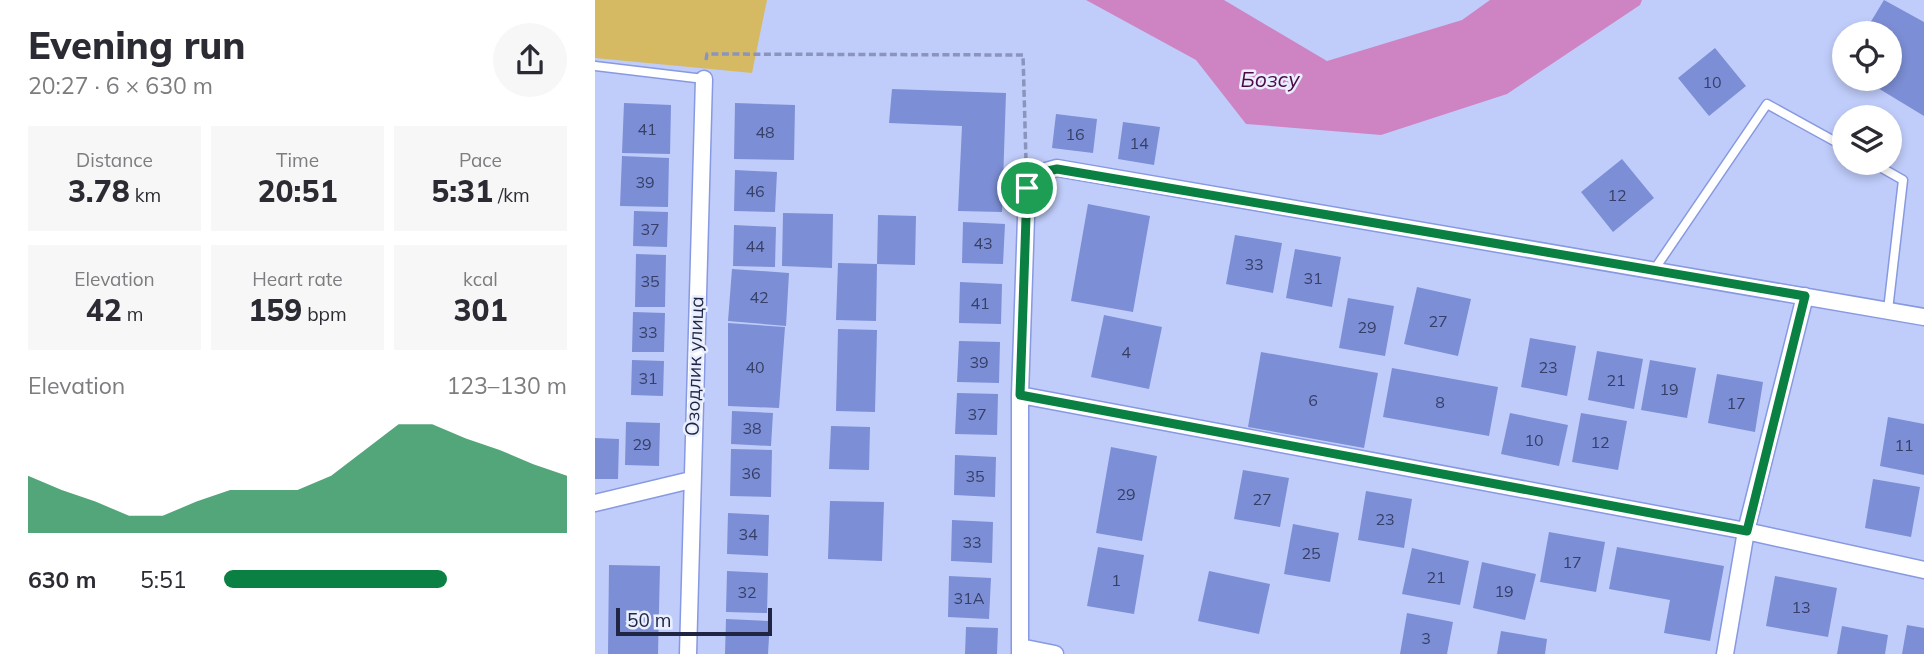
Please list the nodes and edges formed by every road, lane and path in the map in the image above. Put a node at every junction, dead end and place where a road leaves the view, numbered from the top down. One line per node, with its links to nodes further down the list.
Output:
1 (595, 66): 2 (lane)
2 (704, 79): 5 (path); 11 (street, Озодлик улица)
3 (1832, 140): 6 (lane)
4 (1894, 175): 8 (lane)
5 (1027, 188): 6 (street); 10 (street)
6 (1654, 270): 7 (street)
7 (1805, 296): 8 (street); 13 (street)
8 (1888, 310): 9 (street)
9 (1924, 317)
10 (1020, 395): 13 (street); 15 (street)
11 (691, 480): 12 (street); 16 (street, Озодлик улица)
12 (595, 503)
13 (1747, 531): 14 (street); 18 (street)
14 (1924, 570)
15 (1020, 651): 17 (street)
16 (688, 654)
17 (1055, 654)
18 (1725, 654)

